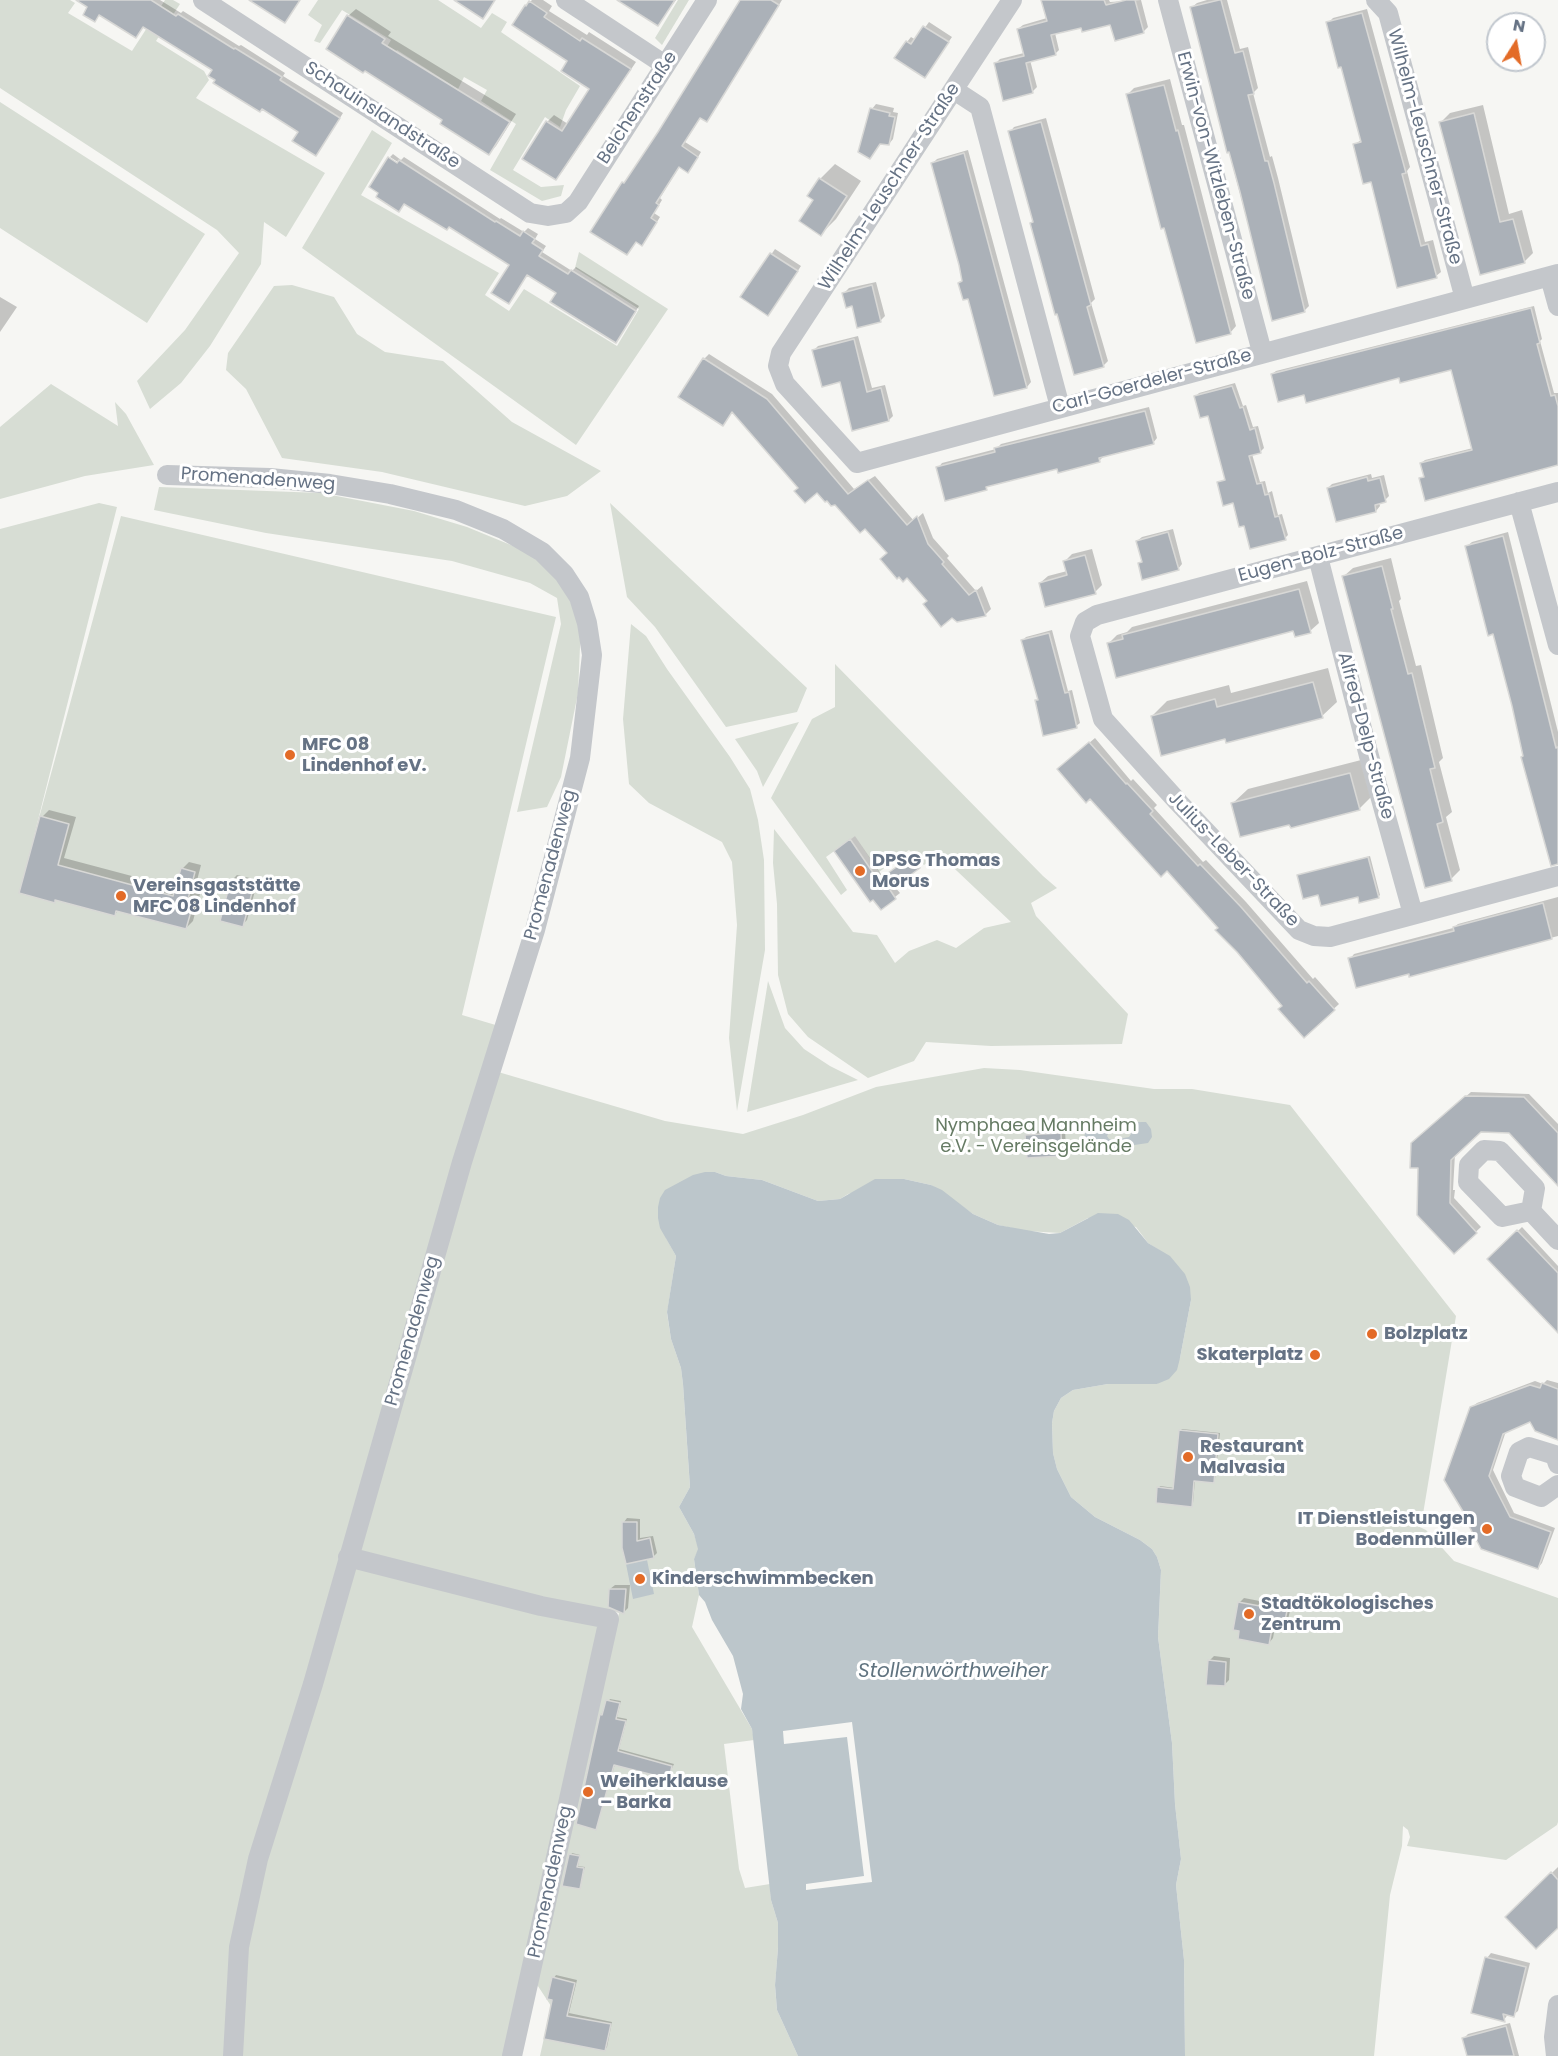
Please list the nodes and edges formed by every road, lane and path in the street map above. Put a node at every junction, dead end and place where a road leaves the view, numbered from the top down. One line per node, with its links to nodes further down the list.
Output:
1 (203, 0): 7 (street, Schauinslandstraße)
2 (566, 0): 8 (street)
3 (708, 0): 8 (street, Belchenstraße)
4 (1012, 0): 9 (street, Wilhelm-Leuschner-Straße)
5 (1168, 0): 14 (street, Erwin-von-Witzleben-Straße)
6 (1376, 0): 12 (street, Wilhelm-Leuschner-Straße)
7 (229, 7): 10 (street, Schauinslandstraße)
8 (665, 65): 10 (street, Belchenstraße)
9 (954, 90): 15 (street, Wilhelm-Leuschner-Straße); 16 (street)
10 (566, 213)
11 (1554, 276): 12 (street, Carl-Goerdeler-Straße); 13 (street)
12 (1465, 299): 14 (street, Carl-Goerdeler-Straße)
13 (1558, 306)
14 (1262, 352): 16 (street, Carl-Goerdeler-Straße)
15 (780, 377): 16 (street, Carl-Goerdeler-Straße)
16 (1060, 407)
17 (167, 475): 29 (street, Promenadenweg)
18 (1558, 492): 19 (street, Eugen-Bolz-Straße)
19 (1519, 502): 20 (street, Eugen-Bolz-Straße); 22 (street)
20 (1318, 557): 21 (street, Eugen-Bolz-Straße); 24 (street, Alfred-Delp-Straße)
21 (1085, 622): 24 (street, Julius-Leber-Straße)
22 (1558, 645)
23 (1558, 876): 24 (street, Julius-Leber-Straße)
24 (1413, 914)
25 (1531, 1211): 26 (street)
26 (1558, 1240)
27 (1558, 1464): 28 (street)
28 (1558, 1485)
29 (348, 1557): 31 (street, Promenadenweg); 32 (street, Promenadenweg)
30 (1558, 2005): 33 (street)
31 (233, 2056)
32 (512, 2056)
33 (1556, 2056)

